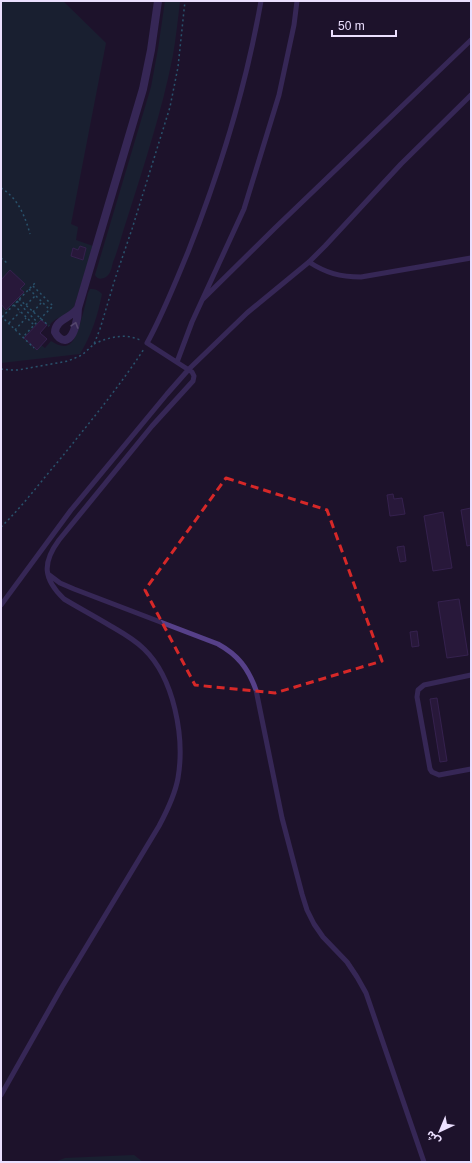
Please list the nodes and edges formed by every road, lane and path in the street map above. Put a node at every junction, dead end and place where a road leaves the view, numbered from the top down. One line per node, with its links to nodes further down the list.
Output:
1 (158, 1): 23 (street)
2 (185, 1): 36 (path)
3 (261, 1): 35 (lane)
4 (297, 1): 20 (lane)
5 (471, 40): 20 (lane)
6 (471, 95): 11 (lane)
7 (1, 188): 8 (path)
8 (30, 234)
9 (1, 258): 12 (path)
10 (471, 258): 11 (lane)
11 (309, 262): 40 (lane)
12 (7, 263)
13 (36, 282): 14 (path)
14 (32, 286): 15 (path); 24 (path)
15 (29, 289): 16 (path); 17 (path)
16 (36, 295): 19 (path); 22 (path)
17 (19, 299): 18 (path); 22 (path)
18 (17, 302): 21 (path); 31 (path)
19 (42, 302): 24 (path); 26 (path)
20 (200, 302): 38 (lane)
21 (14, 305): 25 (path); 27 (path)
22 (26, 305): 26 (path)
23 (78, 308): 33 (street); 33 (street, one-way to 23)
24 (50, 309): 29 (path)
25 (20, 311): 28 (path); 30 (path)
26 (32, 312): 29 (path)
27 (2, 316): 30 (path)
28 (27, 318): 31 (path); 32 (path)
29 (40, 319): 33 (path)
30 (9, 323): 32 (path)
31 (34, 325): 34 (path)
32 (15, 330): 34 (path)
33 (55, 332)
34 (23, 337): 37 (path)
35 (147, 343): 36 (path); 38 (lane); 41 (path)
36 (94, 344): 39 (path)
37 (34, 348)
38 (177, 362): 40 (lane)
39 (1, 369)
40 (189, 370): 42 (lane); 43 (lane)
41 (1, 527)
42 (48, 574): 46 (lane); 47 (lane)
43 (1, 605)
44 (471, 676): 45 (lane)
45 (471, 769)
46 (1, 1095)
47 (424, 1162)

